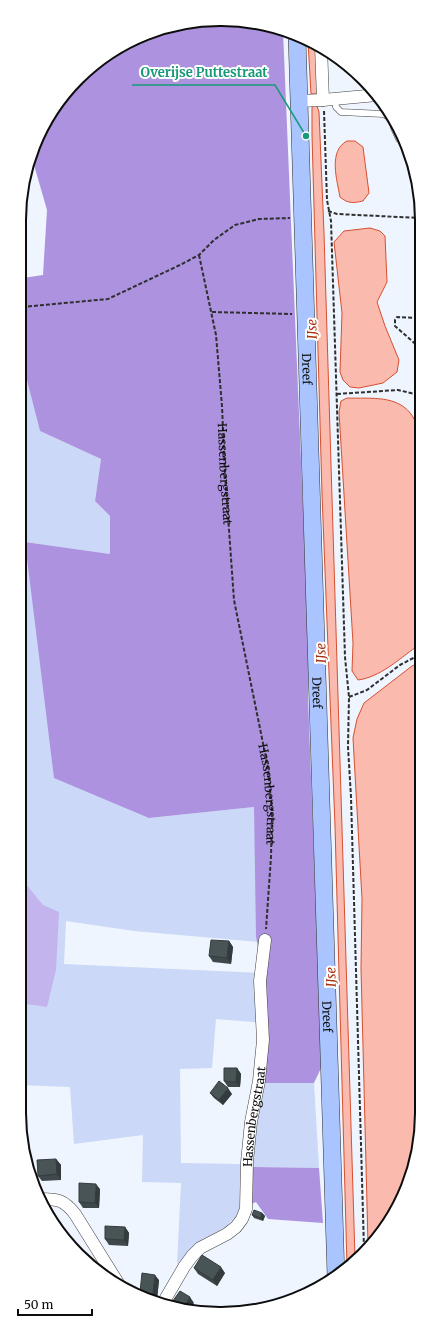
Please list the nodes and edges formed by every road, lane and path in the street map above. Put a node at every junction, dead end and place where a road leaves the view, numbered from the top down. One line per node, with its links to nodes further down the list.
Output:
1 (299, 43): 4 (main road, Dreef)
2 (321, 54): 4 (street, Dreef)
3 (370, 96): 4 (street)
4 (317, 100): 5 (lane); 6 (path); 7 (main road, Dreef)
5 (383, 114)
6 (328, 211): 8 (path); 15 (path)
7 (303, 217): 9 (path); 12 (main road, Dreef)
8 (415, 218)
9 (199, 255): 10 (path); 11 (path, Hassenbergstraat)
10 (26, 307)
11 (212, 312): 12 (path); 19 (path, Hassenbergstraat)
12 (306, 314): 22 (main road, Dreef)
13 (415, 318): 14 (path)
14 (415, 344)
15 (337, 394): 16 (path); 18 (path)
16 (415, 394)
17 (415, 657): 18 (path)
18 (349, 697): 21 (path)
19 (266, 940): 24 (street, Hassenbergstraat)
20 (46, 1200): 23 (street)
21 (364, 1244)
22 (336, 1269)
23 (113, 1274)
24 (165, 1299)

